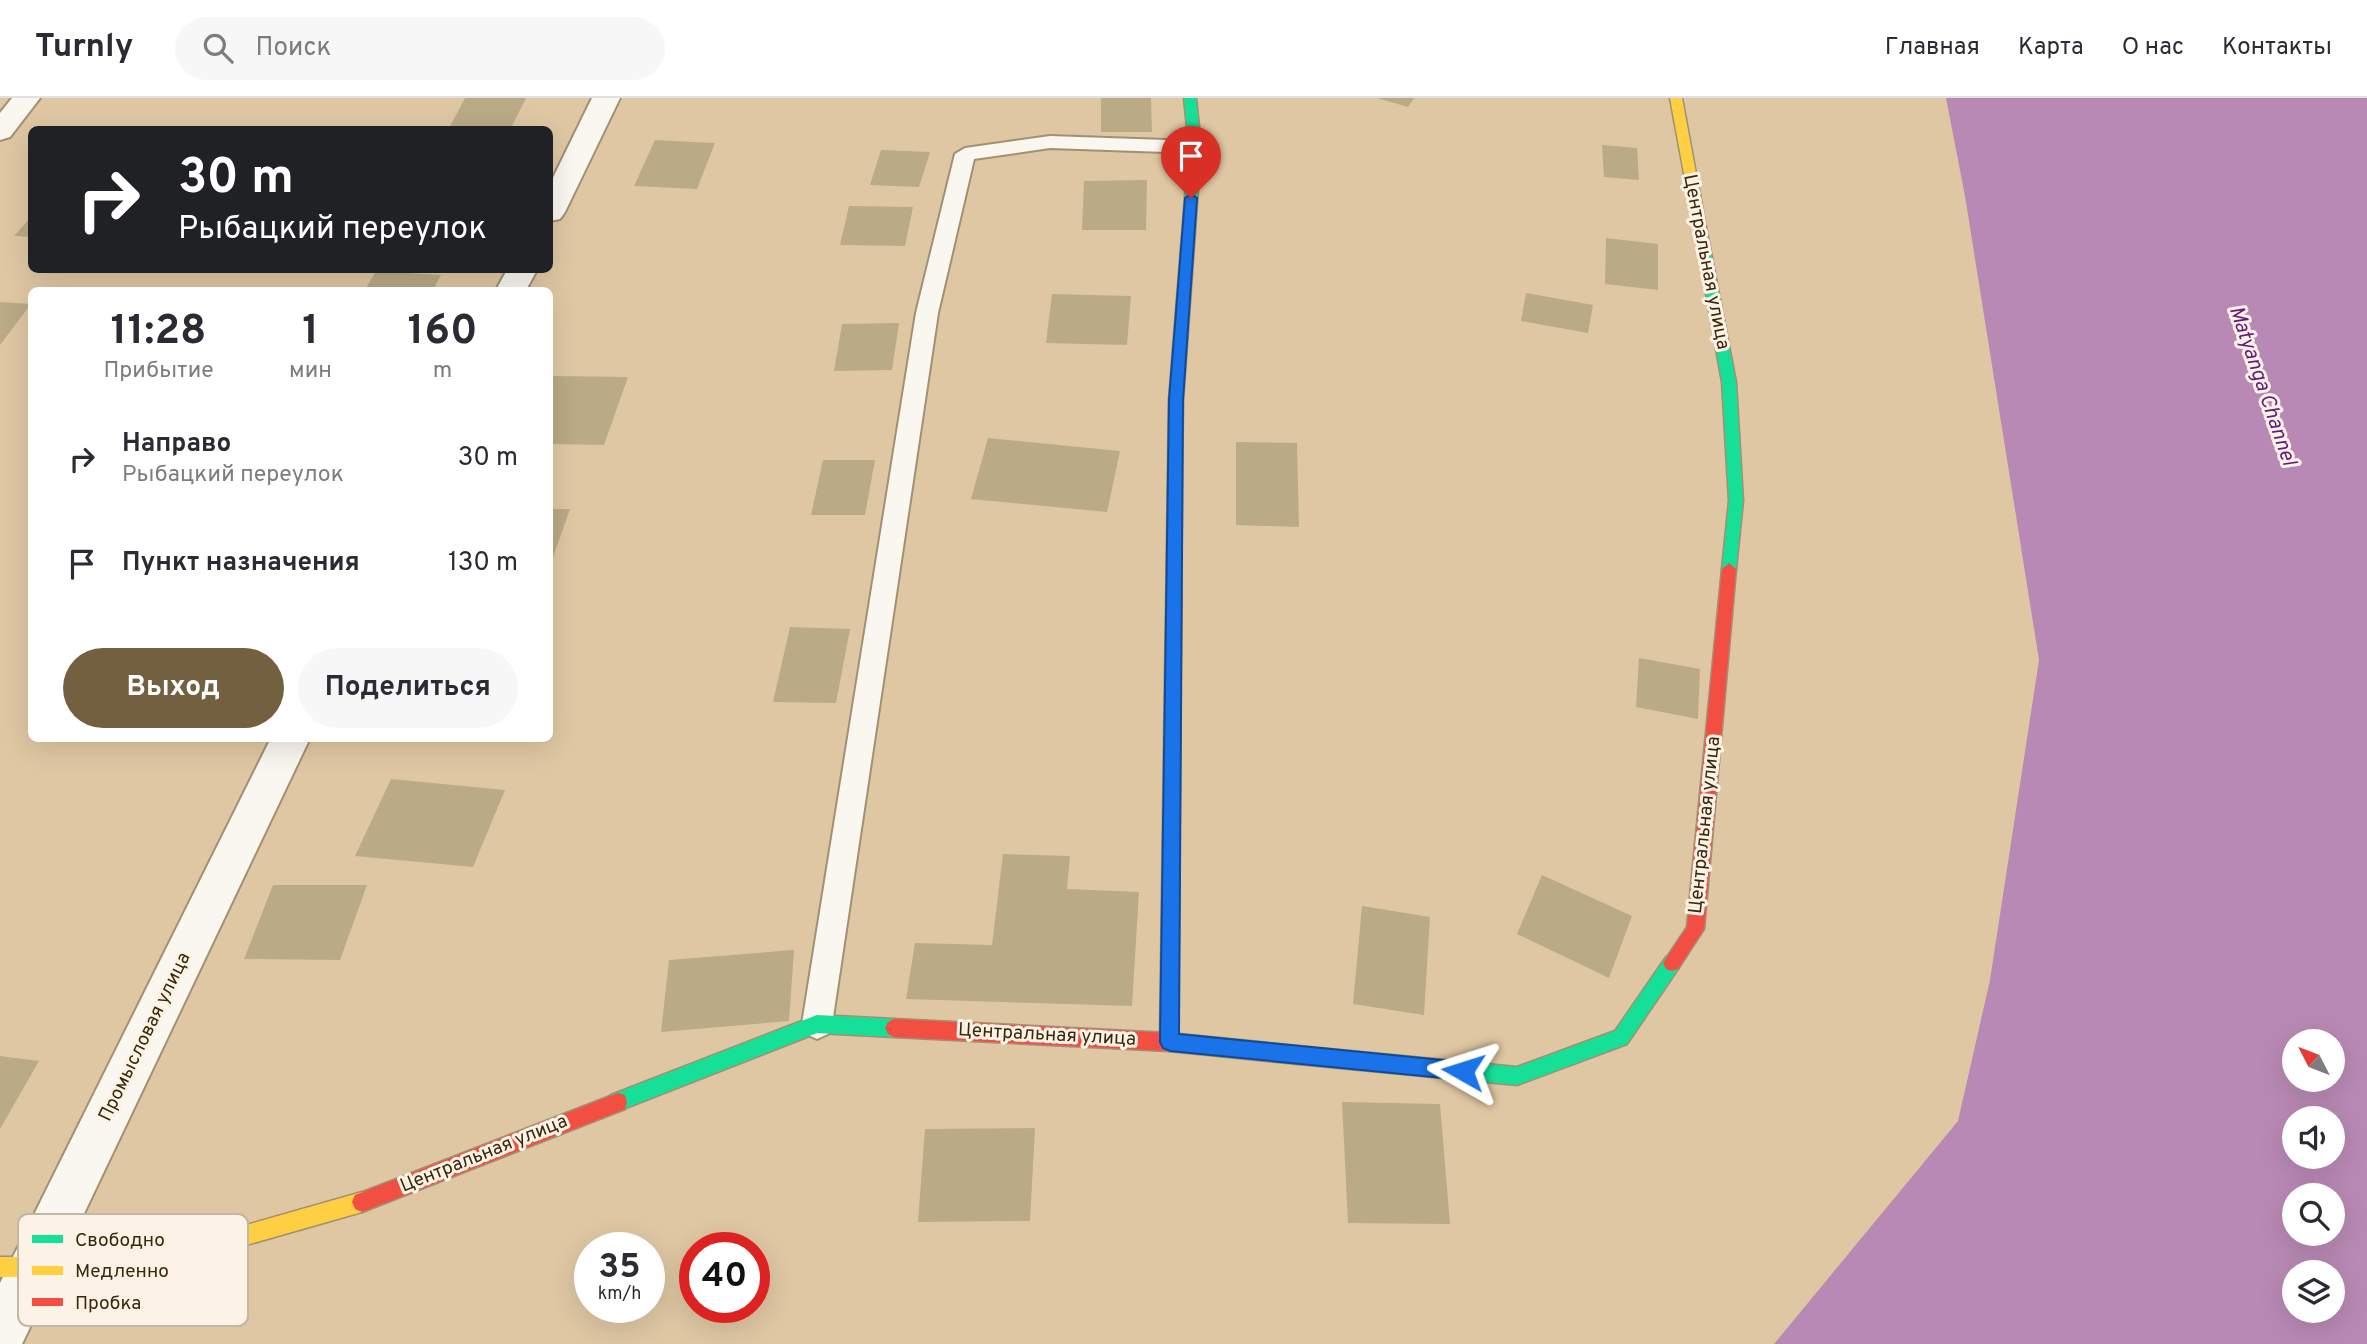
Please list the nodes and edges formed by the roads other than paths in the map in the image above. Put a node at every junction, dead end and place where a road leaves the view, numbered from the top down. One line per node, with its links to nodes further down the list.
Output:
1 (26, 98): 5 (street)
2 (606, 98): 7 (street)
3 (1190, 98): 6 (street)
4 (1676, 98): 10 (street, Центральная улица)
5 (0, 131)
6 (1195, 147): 9 (lane); 10 (street)
7 (553, 206)
8 (290, 742): 11 (street, Промысловая улица)
9 (817, 1024): 10 (street, Центральная улица); 12 (street, Центральная улица)
10 (1170, 1042)
11 (44, 1214)
12 (248, 1235)
13 (16, 1268): 14 (street, Промысловая улица)
14 (0, 1336)

